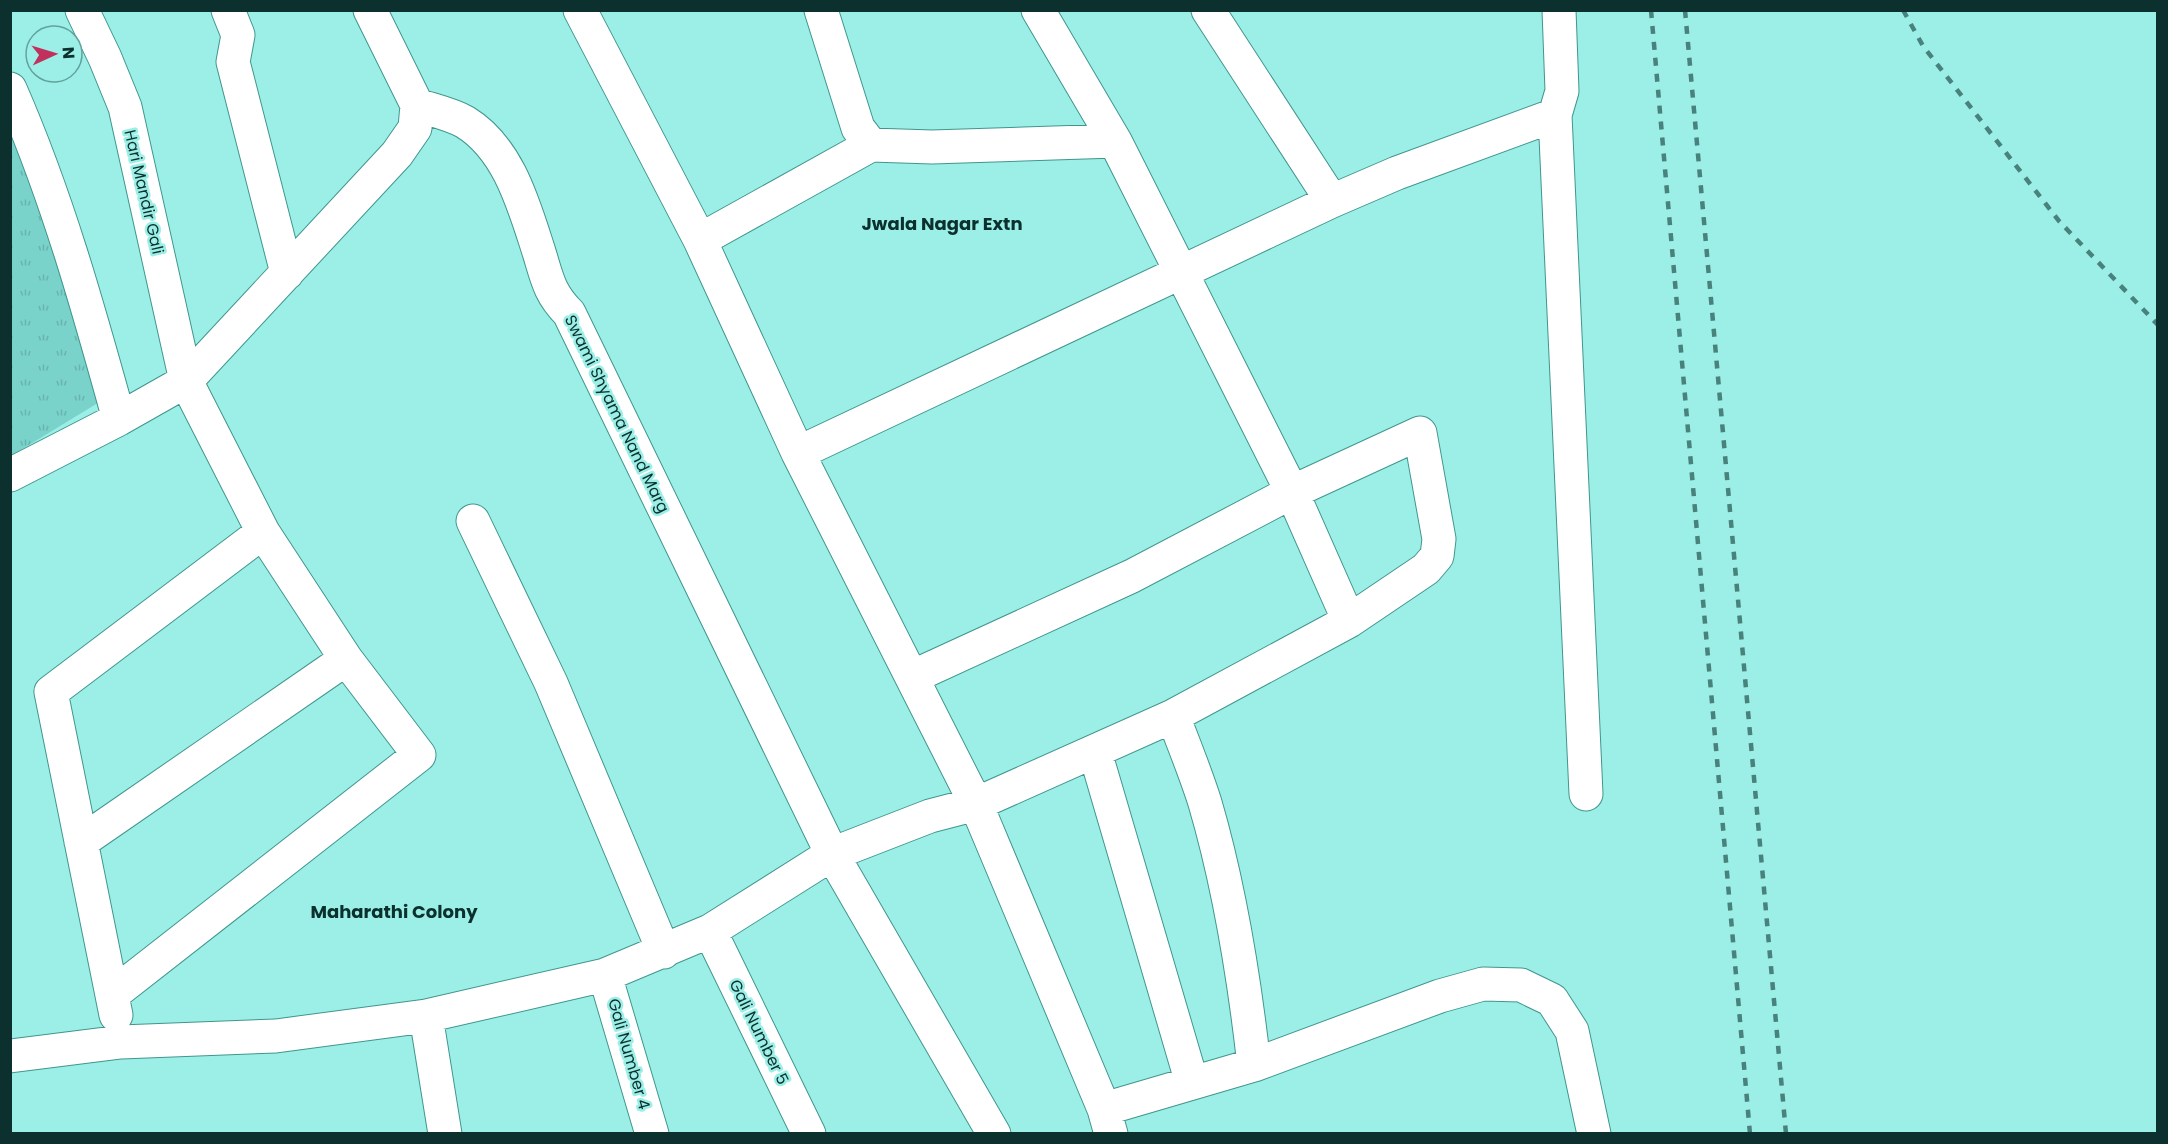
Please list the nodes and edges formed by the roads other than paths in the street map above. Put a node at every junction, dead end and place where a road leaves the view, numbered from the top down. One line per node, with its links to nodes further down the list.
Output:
1 (82, 10): 18 (street, Hari Mandir Gali)
2 (228, 10): 17 (street)
3 (370, 10): 10 (street)
4 (580, 10): 15 (street)
5 (821, 10): 13 (street)
6 (1038, 10): 12 (street)
7 (1208, 10): 14 (street)
8 (1559, 10): 11 (street)
9 (10, 89): 19 (street)
10 (417, 105): 17 (street); 33 (street, Swami Shyama Nand Marg)
11 (1555, 115): 14 (street); 30 (street)
12 (1115, 141): 13 (street); 16 (street)
13 (871, 145): 15 (street)
14 (1332, 201): 16 (street)
15 (700, 240): 20 (street)
16 (1182, 271): 20 (street); 22 (street)
17 (287, 273): 18 (street)
18 (186, 381): 19 (street); 24 (street, Hari Mandir Gali)
19 (119, 419): 21 (street)
20 (798, 453): 27 (street)
21 (10, 475)
22 (1292, 492): 25 (street); 25 (street); 27 (street)
23 (473, 521): 35 (street)
24 (263, 532): 26 (street, Hari Mandir Gali); 32 (street)
25 (1349, 621): 28 (street)
26 (346, 659): 32 (street); 37 (street, Hari Mandir Gali)
27 (912, 677): 31 (street)
28 (1173, 716): 29 (street); 41 (street)
29 (1095, 752): 31 (street); 42 (street)
30 (1586, 794)
31 (976, 804): 33 (street); 43 (street)
32 (81, 842): 37 (street)
33 (832, 854): 34 (street); 47 (street, Swami Shyama Nand Marg)
34 (710, 931): 35 (street); 46 (street, Gali Number 5)
35 (664, 952): 36 (street)
36 (605, 975): 38 (street); 45 (street, Gali Number 4)
37 (112, 995): 39 (street)
38 (426, 1016): 39 (street); 44 (street)
39 (121, 1042): 40 (street)
40 (10, 1056)
41 (1254, 1065): 42 (street); 48 (street)
42 (1192, 1083): 43 (street)
43 (1107, 1121)
44 (445, 1134)
45 (652, 1134)
46 (809, 1134)
47 (994, 1134)
48 (1594, 1134)

